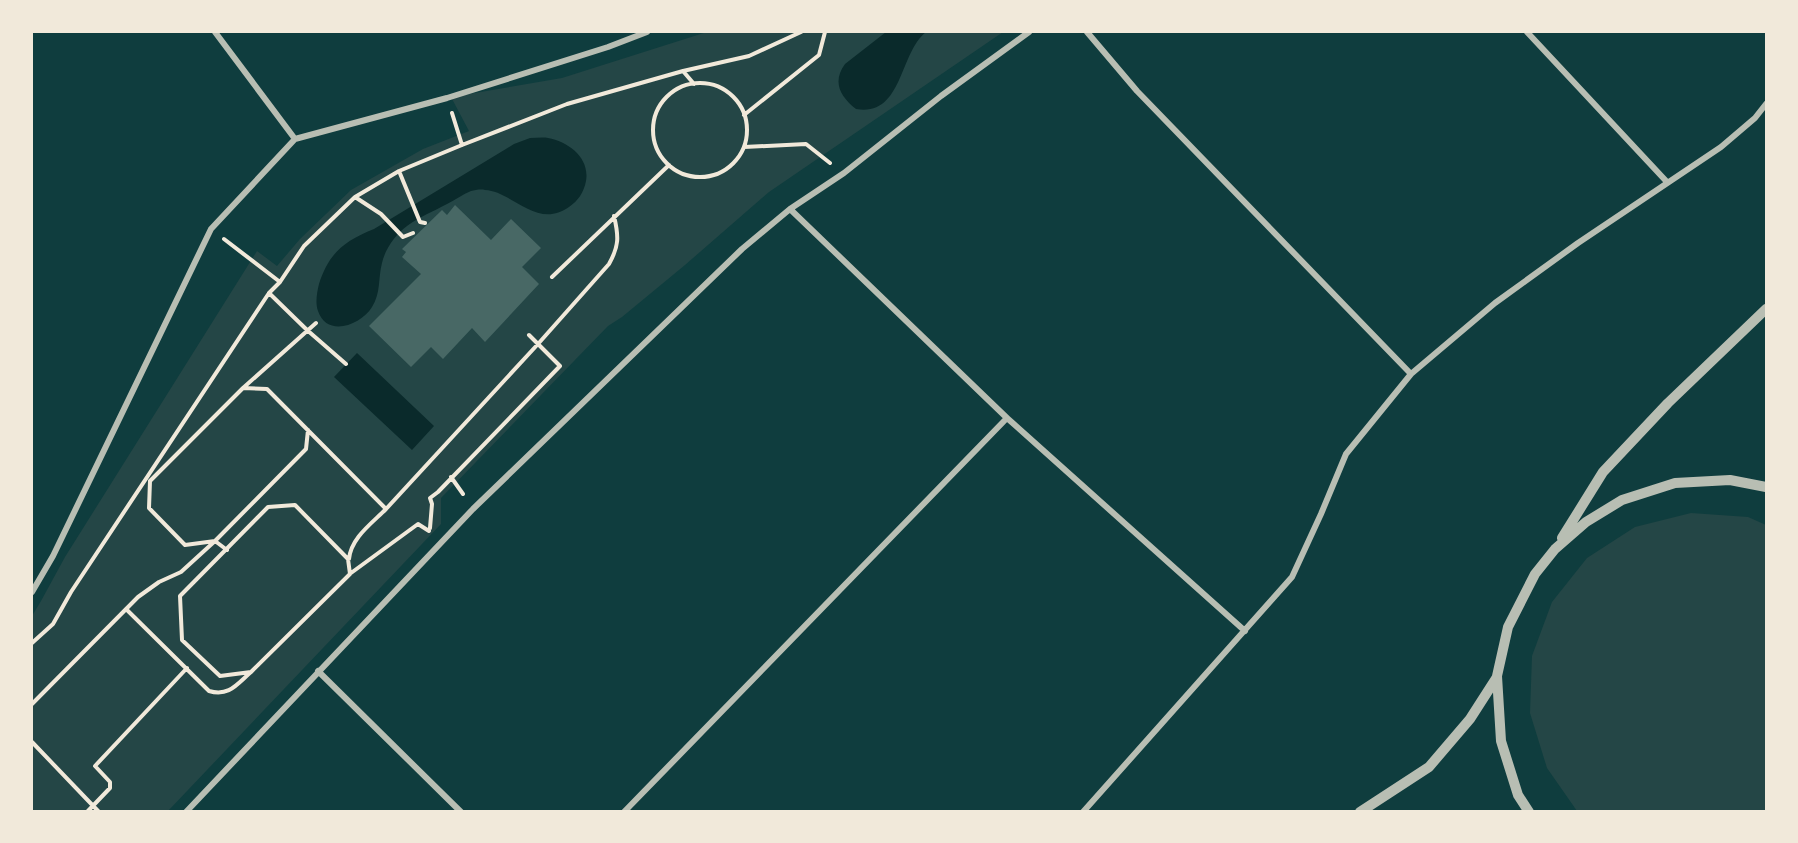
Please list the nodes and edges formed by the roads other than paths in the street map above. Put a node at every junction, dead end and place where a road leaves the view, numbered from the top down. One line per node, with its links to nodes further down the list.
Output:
1 (215, 32): 7 (street)
2 (647, 32): 7 (street)
3 (1029, 32): 9 (street)
4 (1087, 32): 11 (street)
5 (1527, 32): 8 (street)
6 (1767, 104): 8 (street)
7 (295, 139): 15 (street)
8 (1667, 183): 11 (street)
9 (790, 210): 12 (street); 17 (street)
10 (1767, 309): 14 (street)
11 (1411, 374): 16 (street)
12 (1007, 418): 16 (street); 21 (street)
13 (1767, 487): 14 (street)
14 (1555, 549): 18 (street)
15 (32, 592)
16 (1245, 631): 22 (street)
17 (318, 671): 19 (street); 20 (street)
18 (1497, 676): 23 (street); 24 (street)
19 (186, 812)
20 (461, 812)
21 (624, 812)
22 (1083, 812)
23 (1360, 812)
24 (1529, 812)

